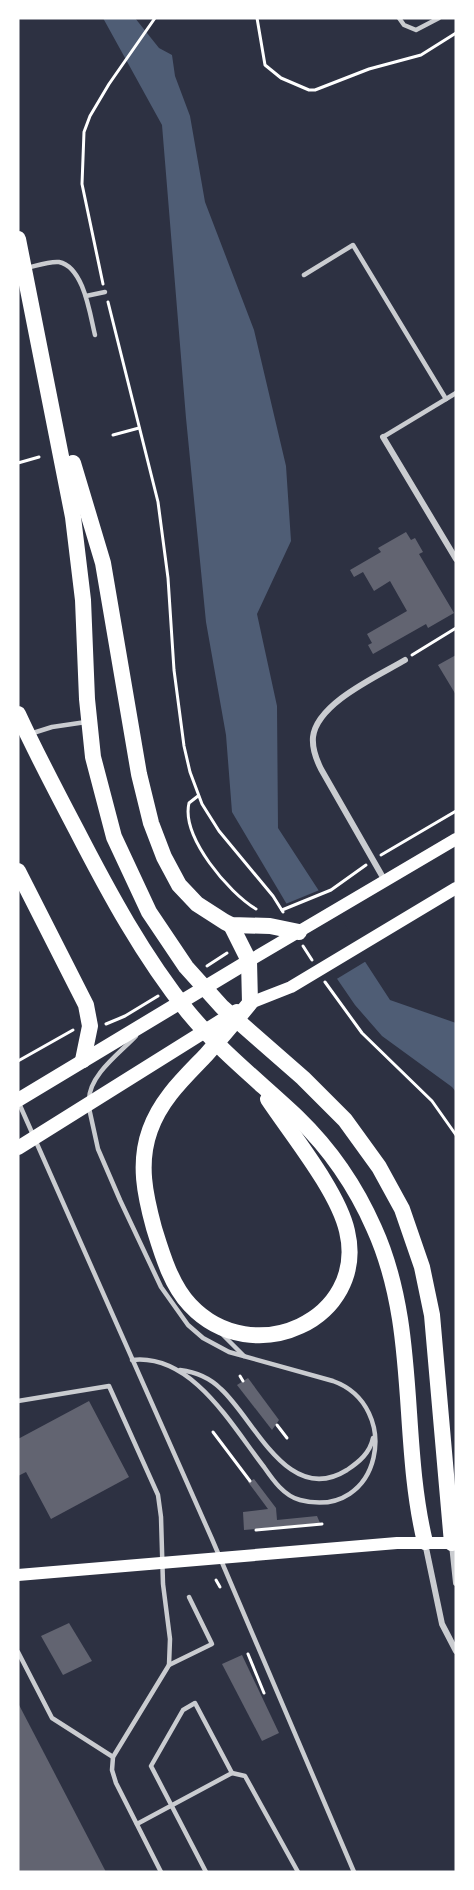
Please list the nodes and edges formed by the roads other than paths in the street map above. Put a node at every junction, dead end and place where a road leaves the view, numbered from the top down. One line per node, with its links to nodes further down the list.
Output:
1 (399, 18): 2 (lane)
2 (439, 18)
3 (18, 239): 4 (highway)
4 (24, 269): 7 (lane); 9 (highway)
5 (304, 274): 11 (lane)
6 (105, 292): 7 (lane)
7 (86, 296): 8 (lane)
8 (95, 335)
9 (44, 367): 16 (highway); 22 (highway)
10 (456, 393): 11 (lane)
11 (446, 399): 12 (lane)
12 (383, 437): 13 (street)
13 (456, 559)
14 (405, 660): 20 (street)
15 (18, 714): 17 (highway)
16 (88, 722): 17 (lane); 38 (highway)
17 (28, 736): 28 (highway)
18 (456, 839): 20 (main road)
19 (18, 871): 27 (highway)
20 (385, 881): 23 (main road)
21 (456, 888): 25 (main road)
22 (231, 925): 23 (highway); 24 (highway)
23 (286, 928): 24 (main road)
24 (249, 961): 25 (highway); 26 (main road)
25 (250, 1003): 30 (main road); 32 (highway)
26 (152, 1018): 27 (main road); 30 (lane)
27 (83, 1060): 29 (main road)
28 (256, 1081): 32 (highway); 39 (highway)
29 (18, 1100): 34 (lane)
30 (89, 1104): 31 (main road); 33 (lane)
31 (18, 1149)
32 (211, 1323): 33 (lane)
33 (246, 1358): 37 (lane)
34 (132, 1360): 35 (lane); 41 (lane)
35 (178, 1369): 37 (lane); 37 (lane)
36 (18, 1401): 42 (lane)
37 (373, 1430)
38 (450, 1472): 40 (highway)
39 (425, 1542): 40 (main road); 41 (main road); 46 (street)
40 (454, 1543): 44 (street)
41 (220, 1558): 42 (main road); 56 (lane)
42 (162, 1563): 43 (main road); 48 (lane)
43 (18, 1575)
44 (456, 1583)
45 (189, 1597): 48 (lane)
46 (456, 1651)
47 (18, 1653): 49 (lane)
48 (169, 1665): 49 (lane)
49 (113, 1757): 52 (lane)
50 (232, 1773): 51 (lane); 51 (lane); 55 (lane)
51 (171, 1805): 52 (lane); 54 (lane)
52 (137, 1824): 53 (lane)
53 (161, 1872)
54 (206, 1872)
55 (298, 1872)
56 (354, 1872)

